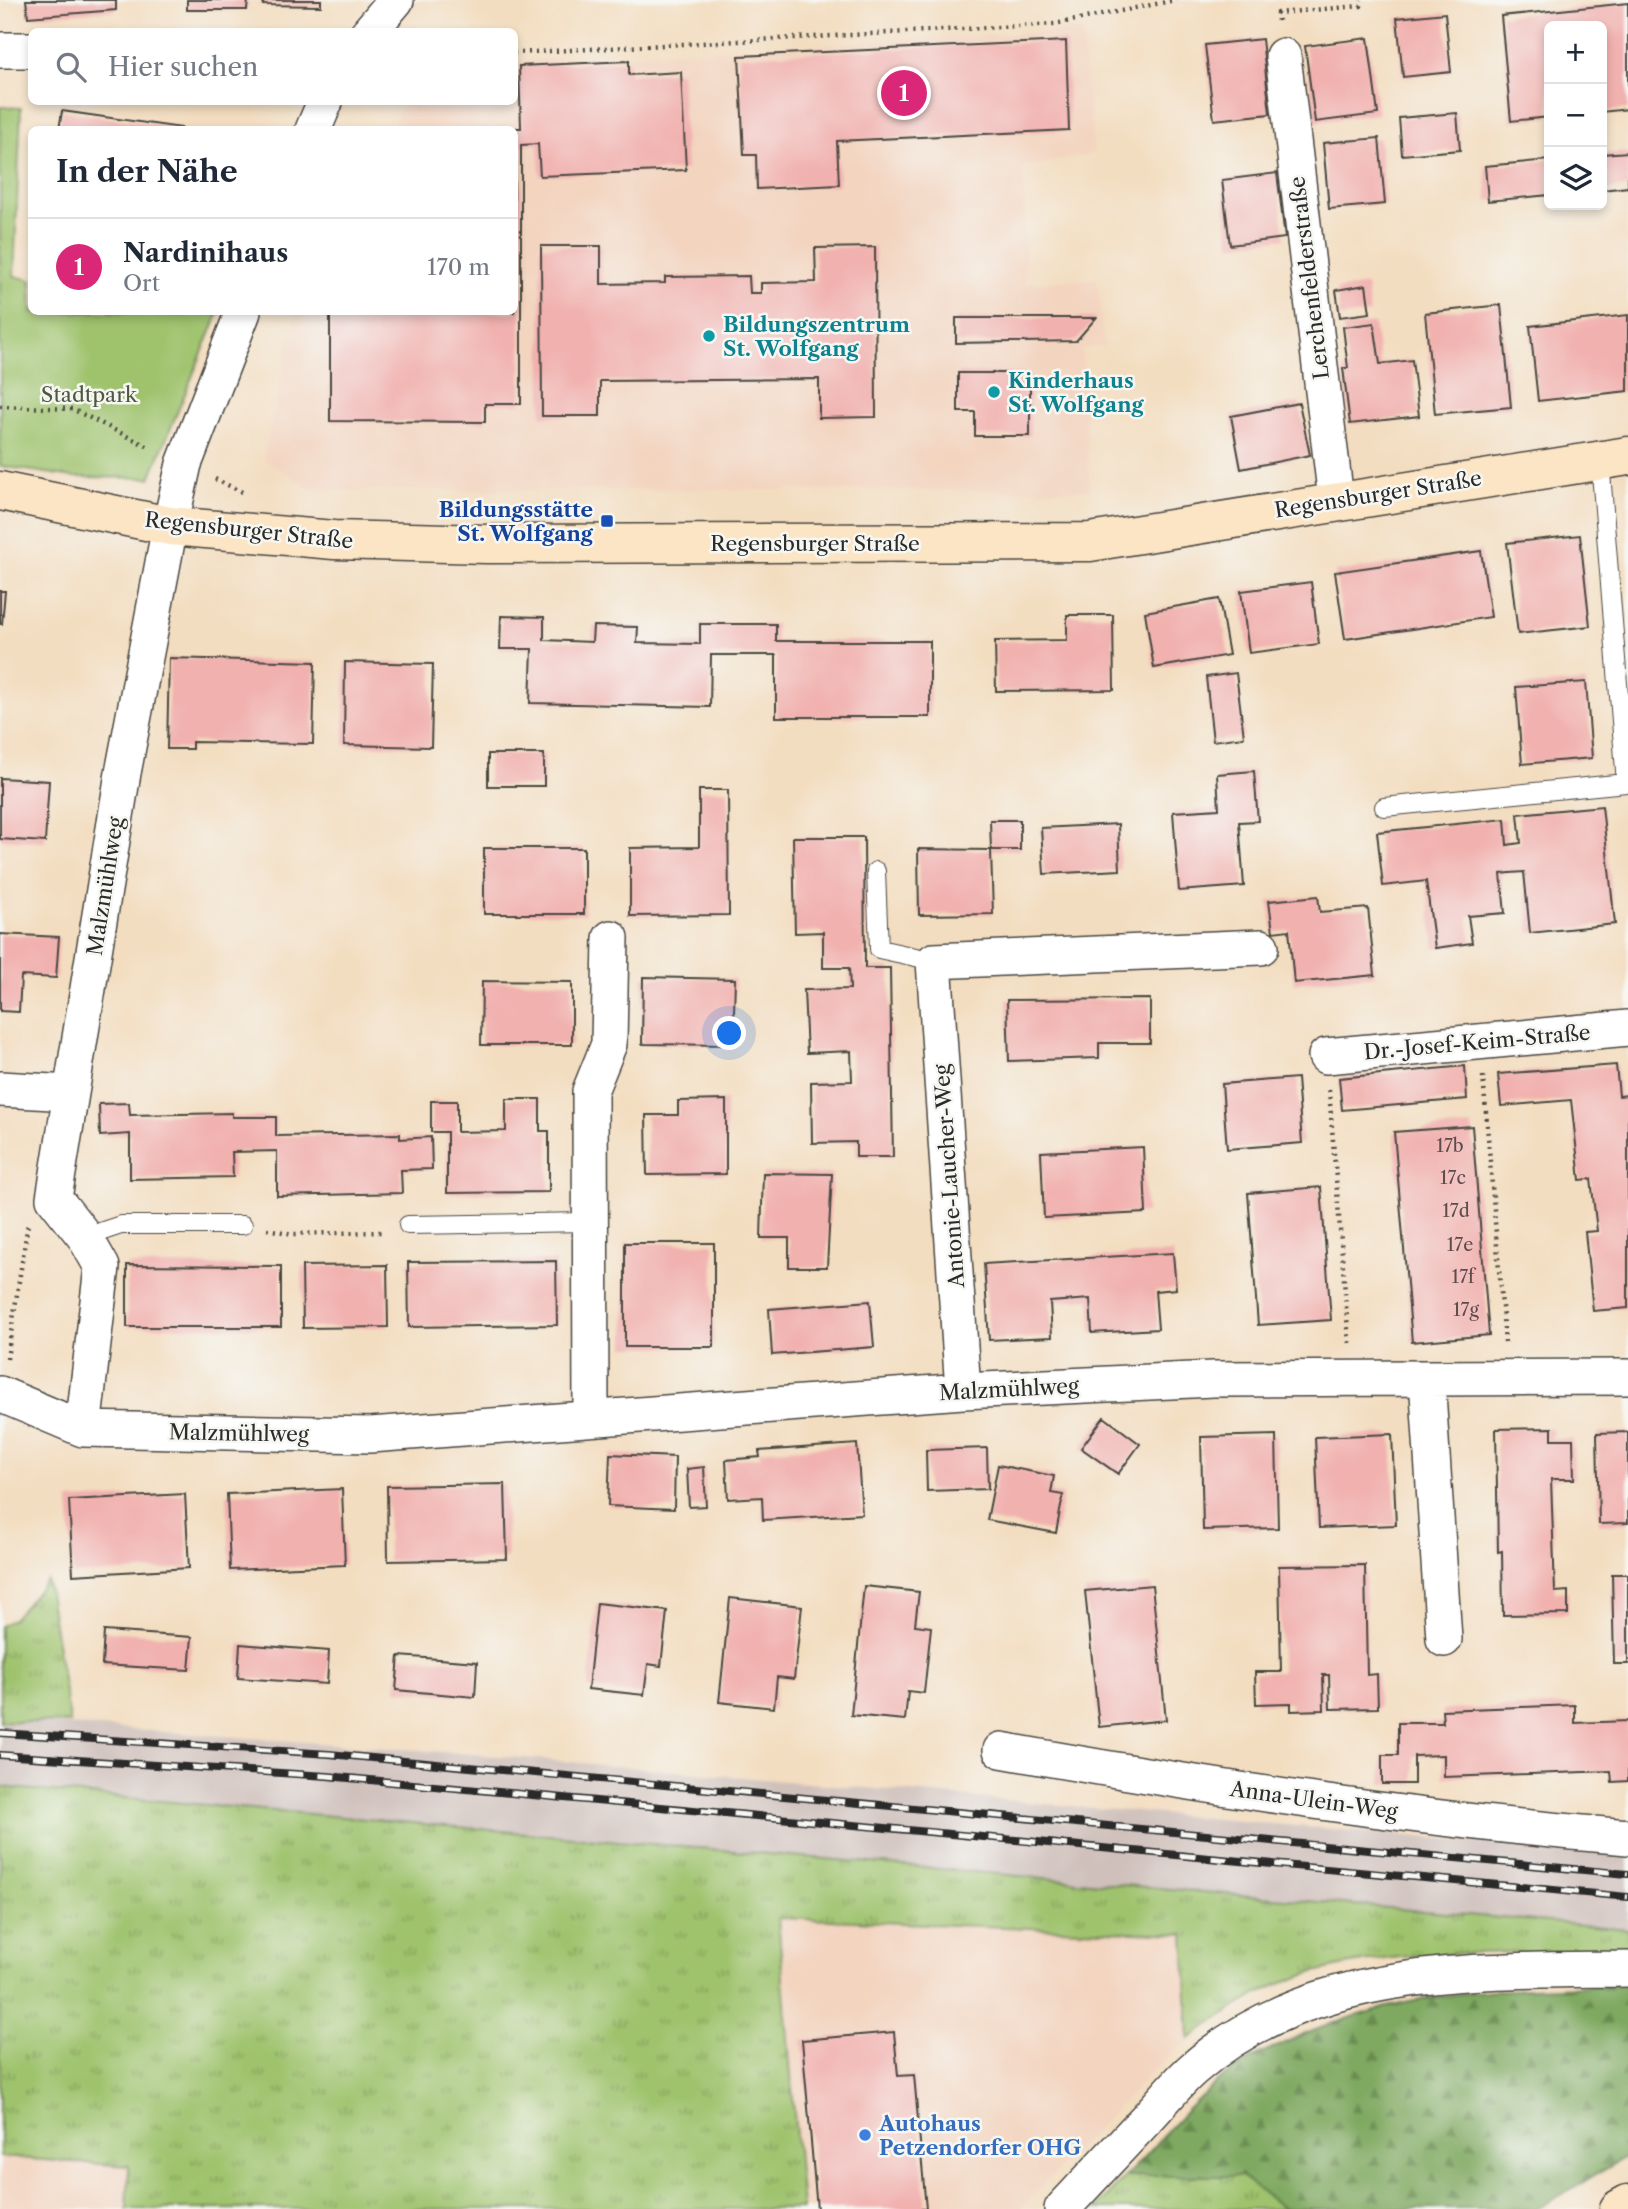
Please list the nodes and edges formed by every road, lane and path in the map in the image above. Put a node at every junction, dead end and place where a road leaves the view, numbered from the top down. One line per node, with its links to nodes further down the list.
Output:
1 (396, 0): 4 (street)
2 (1176, 0): 7 (path)
3 (1361, 0): 8 (path)
4 (372, 28)
5 (0, 50): 6 (street)
6 (28, 50)
7 (518, 53)
8 (1283, 56): 16 (street, Lerchenfelderstraße)
9 (324, 105): 10 (street)
10 (315, 126)
11 (242, 315): 14 (street, Malzmühlweg)
12 (0, 406): 14 (path)
13 (1614, 458): 16 (street, Regensburger Straße); 18 (lane)
14 (184, 464): 17 (street, Malzmühlweg)
15 (0, 491): 17 (street, Regensburger Straße)
16 (1336, 500): 17 (street, Regensburger Straße)
17 (170, 526): 27 (street, Malzmühlweg)
18 (1384, 807)
19 (876, 871): 22 (lane)
20 (611, 938): 29 (street)
21 (1261, 947): 22 (street)
22 (934, 961): 37 (street, Antonie-Laucher-Weg)
23 (1628, 1028): 24 (street, Dr.-Josef-Keim-Straße)
24 (1480, 1041): 25 (street, Dr.-Josef-Keim-Straße); 36 (path)
25 (1326, 1056): 34 (path)
26 (0, 1089): 27 (street)
27 (70, 1093): 32 (street, Malzmühlweg)
28 (28, 1220): 38 (path)
29 (588, 1222): 31 (lane); 39 (street)
30 (243, 1225): 31 (path); 32 (lane)
31 (408, 1225)
32 (85, 1237): 40 (street, Malzmühlweg)
33 (1628, 1377): 36 (street, Malzmühlweg)
34 (1352, 1378): 35 (street, Malzmühlweg); 37 (street, Malzmühlweg)
35 (1427, 1378): 36 (street, Malzmühlweg); 41 (street)
36 (1508, 1378)
37 (963, 1391): 39 (street, Malzmühlweg)
38 (1, 1394): 40 (street)
39 (591, 1416): 40 (street, Malzmühlweg)
40 (83, 1429)
41 (1444, 1639)
42 (1001, 1750): 43 (street, Anna-Ulein-Weg)
43 (1628, 1837)
44 (1628, 1969): 46 (street)
45 (1628, 2204): 47 (street)
46 (1062, 2209)
47 (1619, 2209)

